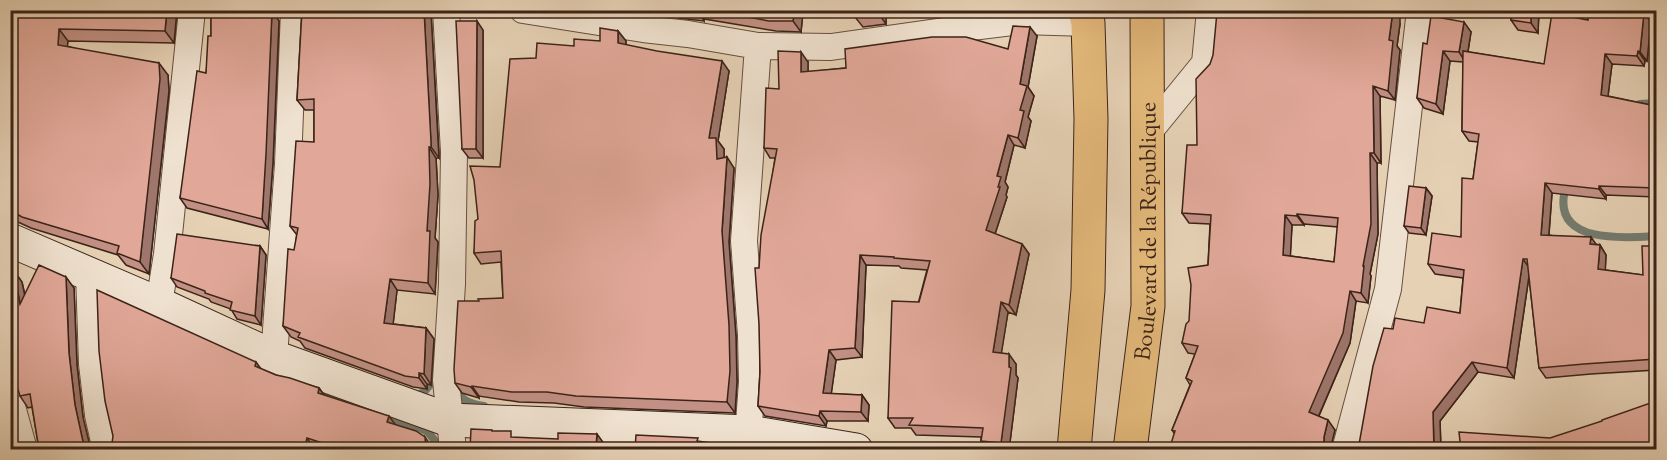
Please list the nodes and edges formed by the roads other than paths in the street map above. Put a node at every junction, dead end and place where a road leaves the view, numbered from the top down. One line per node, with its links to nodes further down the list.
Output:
1 (192, 10): 13 (street)
2 (294, 10): 14 (street)
3 (446, 10): 16 (street)
4 (523, 10): 9 (street)
5 (1147, 10): 10 (main road, Boulevard de la République)
6 (1210, 10): 10 (street)
7 (1420, 10): 23 (street)
8 (1087, 17): 9 (street); 21 (main road)
9 (758, 46): 17 (street)
10 (1148, 133): 22 (main road, Boulevard de la République)
11 (10, 240): 12 (street)
12 (89, 274): 13 (street); 20 (street)
13 (159, 304): 14 (street)
14 (274, 357): 16 (street)
15 (10, 399): 19 (street)
16 (451, 435): 17 (street)
17 (748, 441): 18 (street)
18 (846, 449)
19 (24, 450)
20 (106, 450)
21 (1074, 450)
22 (1130, 450)
23 (1345, 450)

